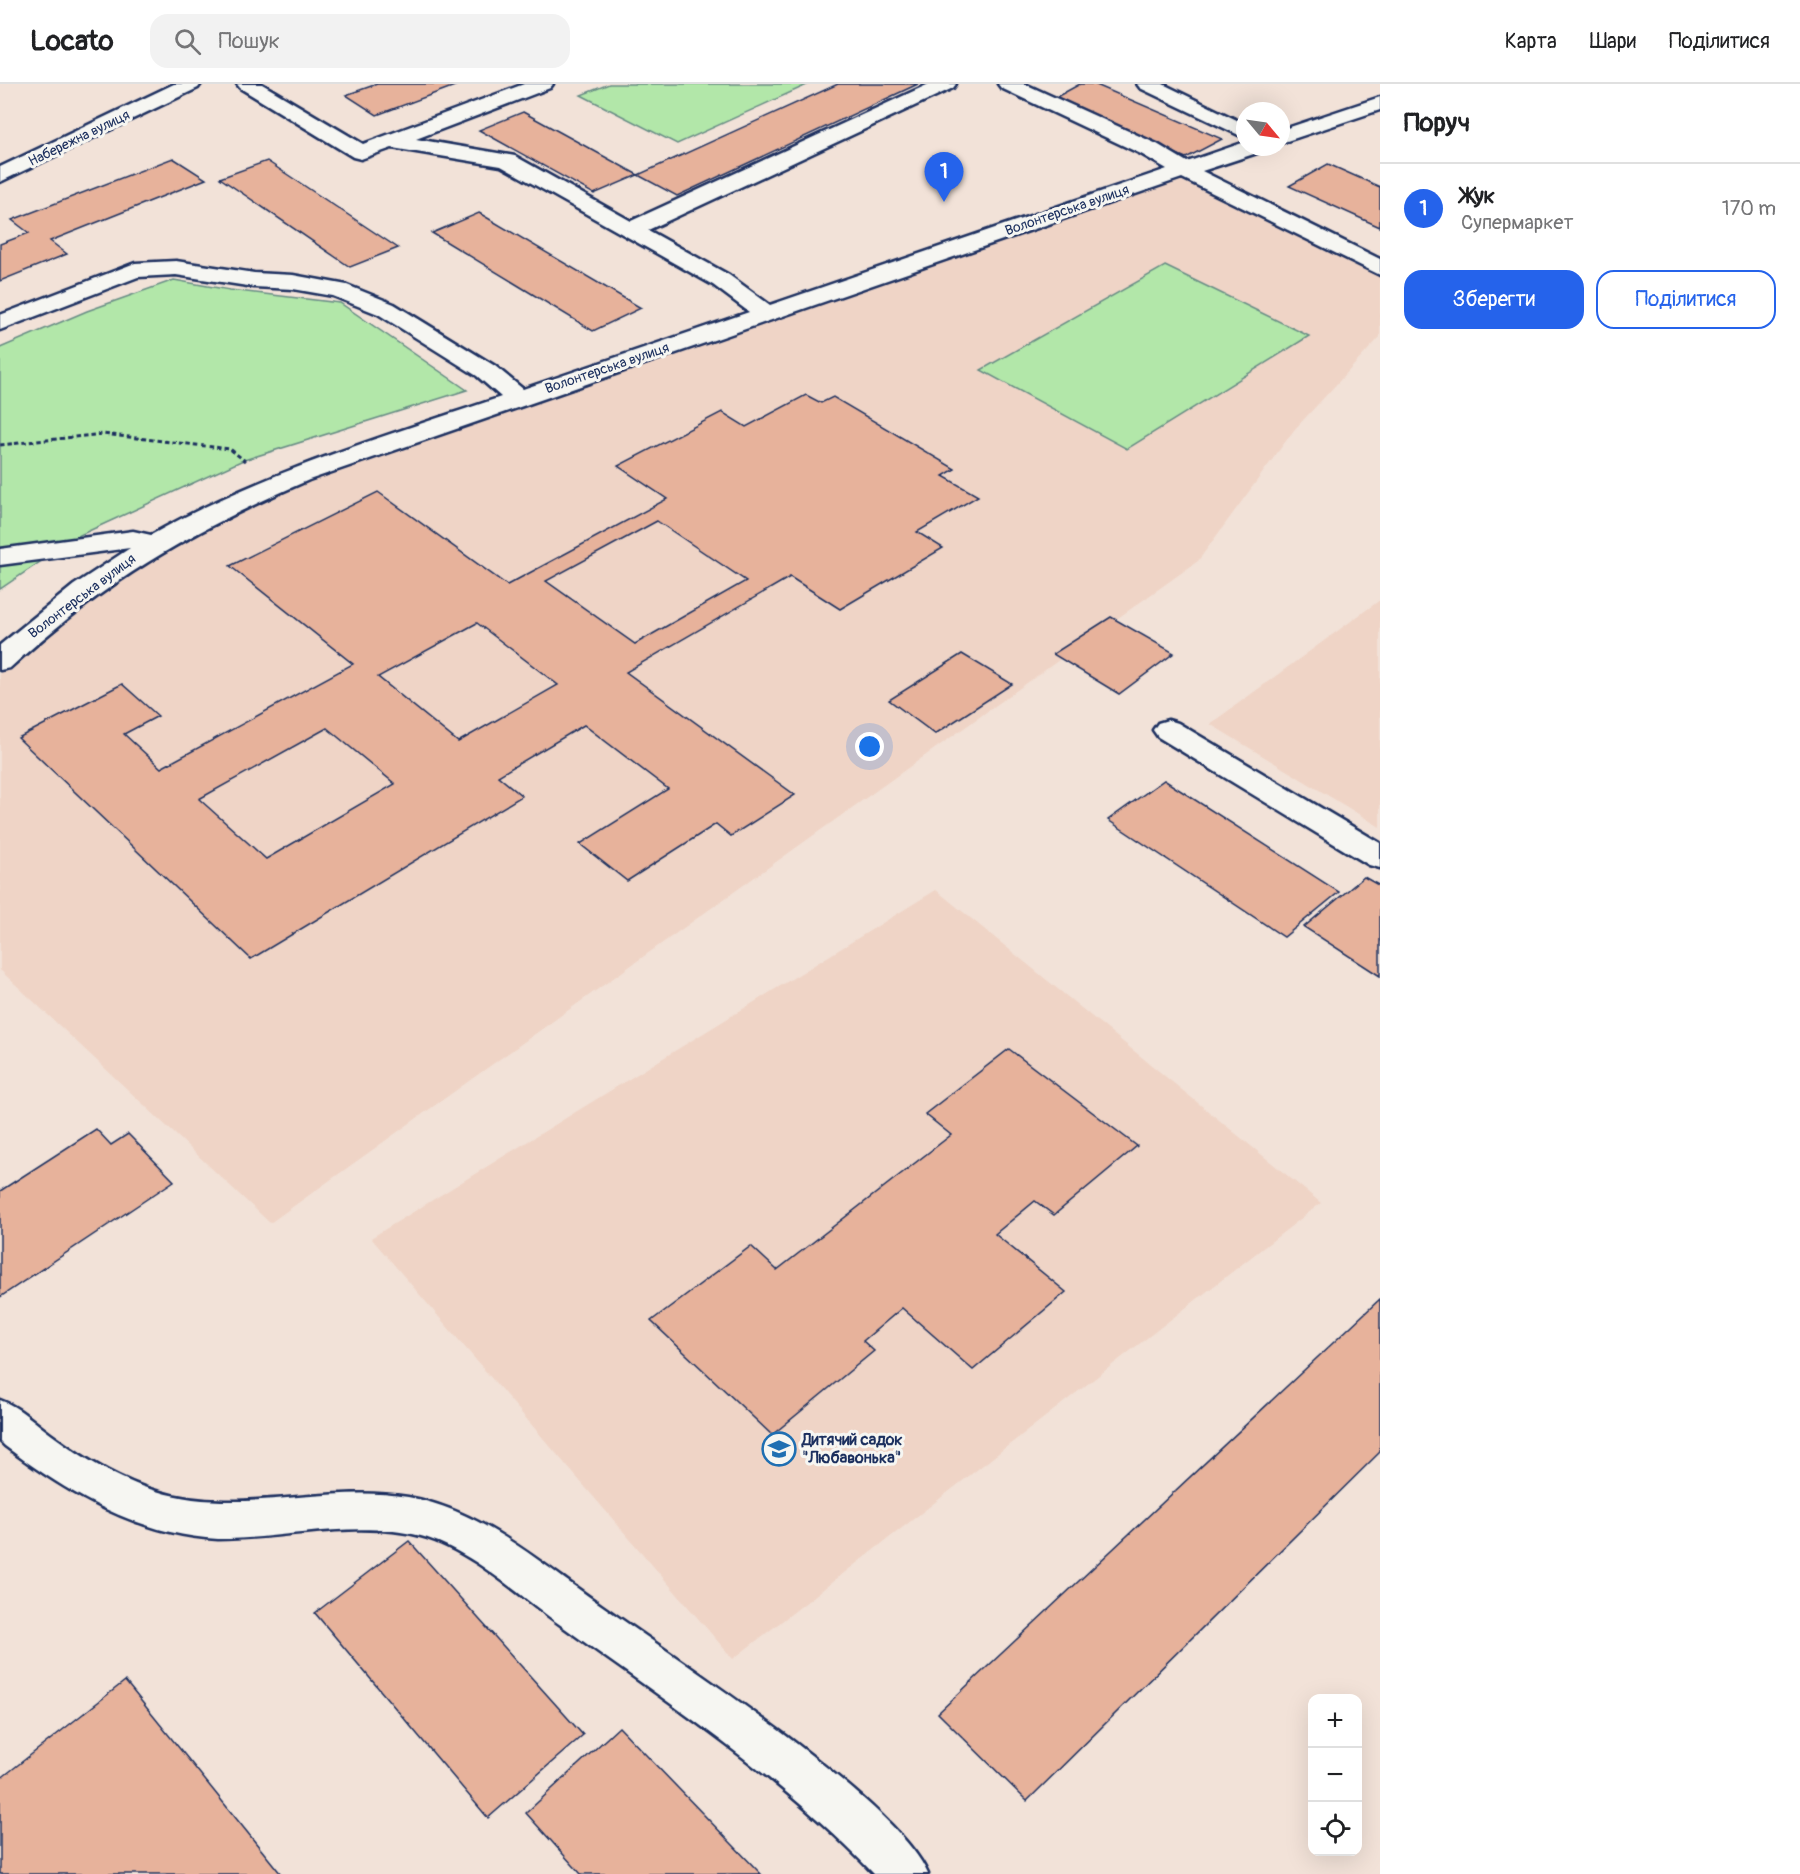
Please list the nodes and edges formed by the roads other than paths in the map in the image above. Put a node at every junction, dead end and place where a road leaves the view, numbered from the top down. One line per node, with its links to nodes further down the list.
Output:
1 (191, 84): 13 (street, Набережна вулиця)
2 (248, 84): 10 (street)
3 (543, 84): 10 (street)
4 (946, 84): 14 (street)
5 (1008, 84): 12 (street)
6 (1147, 84): 8 (street)
7 (1380, 103): 9 (street)
8 (1236, 128)
9 (1290, 134)
10 (392, 141): 14 (street)
11 (1236, 152): 12 (street, Волонтерська вулиця)
12 (1185, 170): 15 (street); 16 (street, Волонтерська вулиця)
13 (0, 176)
14 (630, 230): 16 (street)
15 (1380, 268)
16 (766, 314): 18 (street, Волонтерська вулиця)
17 (0, 323): 18 (street)
18 (518, 398): 19 (street, Волонтерська вулиця)
19 (155, 544): 20 (street); 21 (street, Волонтерська вулиця)
20 (0, 557)
21 (0, 661)
22 (1168, 730): 23 (street)
23 (1380, 857)
24 (0, 1417): 25 (street)
25 (905, 1874)

